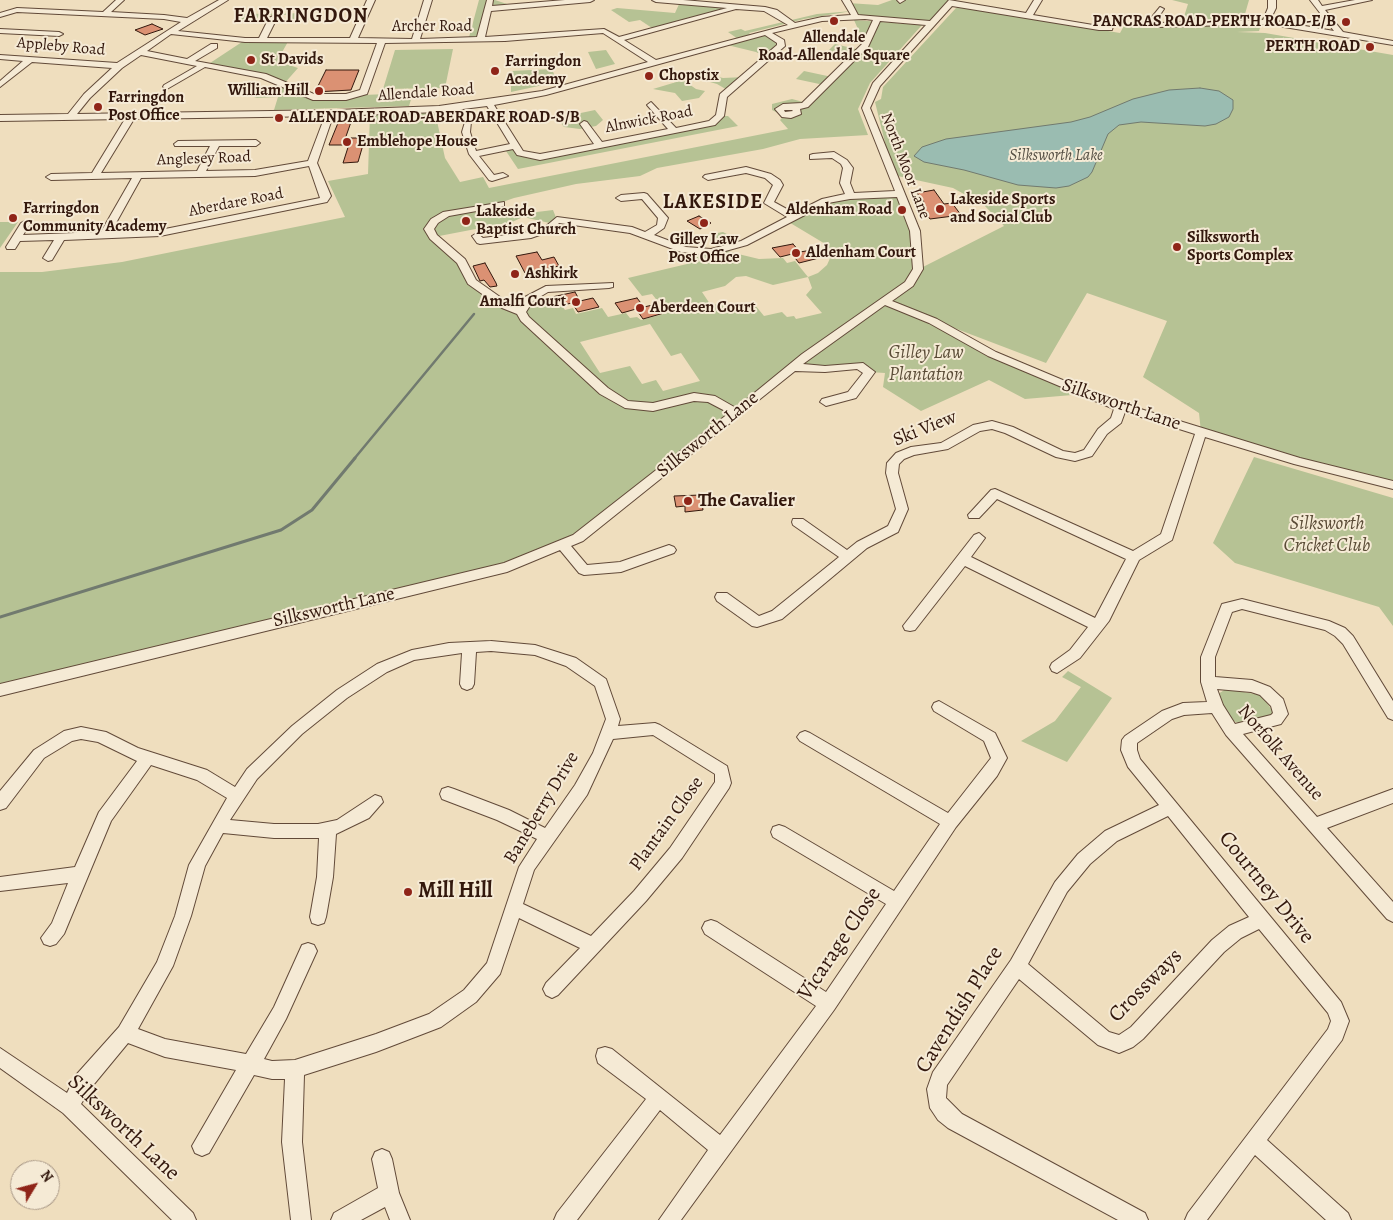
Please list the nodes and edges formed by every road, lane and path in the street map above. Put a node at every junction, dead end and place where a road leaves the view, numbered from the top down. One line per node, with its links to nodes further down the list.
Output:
1 (120, 0): 18 (street)
2 (224, 0): 24 (street)
3 (371, 0): 36 (street)
4 (428, 0): 39 (street)
5 (490, 0): 16 (street)
6 (590, 0): 16 (street)
7 (656, 0): 14 (street)
8 (846, 0): 20 (street)
9 (1038, 0): 21 (street)
10 (1272, 0): 25 (street)
11 (1314, 0): 15 (street)
12 (1368, 0): 15 (street)
13 (952, 2): 21 (street); 26 (street, North Moor Lane)
14 (743, 6): 28 (street); 34 (street)
15 (1321, 8): 33 (street)
16 (488, 9): 37 (street)
17 (1160, 9): 25 (street)
18 (104, 14): 19 (street); 24 (street)
19 (0, 15)
20 (855, 16): 23 (street, Allendale Road); 28 (street, Allendale Road)
21 (1028, 16): 27 (street)
22 (273, 18): 35 (street)
23 (878, 18): 26 (street, Allendale Road); 53 (street)
24 (189, 21): 30 (street)
25 (1266, 22): 33 (street)
26 (932, 23): 76 (street, North Moor Lane)
27 (1111, 24)
28 (793, 25): 31 (street, Allendale Road)
29 (0, 32): 32 (street)
30 (170, 32): 35 (street, Archer Road); 42 (street)
31 (765, 32): 46 (street, Allendale Road); 60 (street, Alnwick Road)
32 (59, 34)
33 (1340, 34): 40 (street)
34 (619, 39): 37 (street, Archer Road); 46 (street, Archer Road)
35 (262, 40): 36 (street, Archer Road)
36 (353, 40): 38 (street, Archer Road)
37 (480, 40): 39 (street, Archer Road)
38 (382, 41): 39 (street, Archer Road); 47 (street)
39 (416, 41)
40 (1393, 44)
41 (214, 46): 45 (street)
42 (139, 52): 45 (street); 48 (street)
43 (0, 57): 44 (street, Appleby Road)
44 (30, 59): 48 (street, Appleby Road); 49 (street)
45 (188, 61): 47 (street)
46 (655, 63): 51 (street, Allendale Road)
47 (205, 64): 50 (street)
48 (119, 66): 56 (street)
49 (0, 85)
50 (167, 87)
51 (489, 103): 54 (street, Allendale Road); 65 (street)
52 (651, 105): 60 (street)
53 (796, 108)
54 (330, 113): 55 (street, Allendale Road); 68 (street)
55 (131, 116): 56 (street, Allendale Road); 72 (street)
56 (70, 117): 57 (street, Allendale Road)
57 (0, 118)
58 (584, 122): 64 (street)
59 (468, 124): 66 (street)
60 (673, 130): 64 (street, Alnwick Road)
61 (256, 143): 63 (street)
62 (178, 144): 63 (street)
63 (216, 144): 69 (street)
64 (600, 145): 65 (street, Alnwick Road)
65 (516, 146): 66 (street)
66 (473, 154): 73 (street)
67 (813, 157): 78 (street)
68 (312, 163): 69 (street, Anglesey Road); 84 (street, Aberdare Road)
69 (200, 174): 71 (street, Anglesey Road)
70 (696, 174): 81 (street)
71 (138, 175): 72 (street, Anglesey Road); 84 (street)
72 (94, 176): 74 (street, Anglesey Road)
73 (503, 176)
74 (51, 177)
75 (656, 194): 77 (street)
76 (900, 194): 78 (street); 91 (street, North Moor Lane)
77 (644, 196): 79 (street); 83 (street)
78 (850, 196): 81 (street)
79 (621, 198)
80 (501, 204): 92 (street)
81 (794, 217): 83 (street)
82 (26, 224): 86 (street)
83 (648, 234): 87 (street)
84 (104, 235): 85 (street, Aberdare Road)
85 (61, 237): 86 (street, Aberdare Road); 89 (street)
86 (18, 238): 88 (street)
87 (478, 241)
88 (11, 247)
89 (48, 258)
90 (609, 285): 92 (street)
91 (886, 302): 93 (street, Silksworth Lane); 95 (street, Silksworth Lane)
92 (521, 312): 96 (street)
93 (792, 367): 94 (street); 96 (street, Silksworth Lane)
94 (826, 402)
95 (1120, 407): 97 (street, Silksworth Lane); 104 (street, Ski View)
96 (737, 413): 102 (street, Silksworth Lane)
97 (1201, 432): 98 (street, Silksworth Lane); 105 (street)
98 (1393, 485)
99 (974, 515): 105 (street)
100 (798, 522): 104 (street)
101 (980, 538): 106 (street)
102 (562, 544): 103 (street); 114 (street, Silksworth Lane)
103 (669, 550)
104 (847, 556): 107 (street, Ski View)
105 (1134, 557): 108 (street)
106 (963, 559): 108 (street); 109 (street)
107 (722, 597)
108 (1096, 625): 111 (street)
109 (910, 626)
110 (468, 647): 113 (street); 119 (street, Baneberry Drive); 123 (street, Baneberry Drive)
111 (1057, 666)
112 (1208, 682): 116 (street, Norfolk Avenue); 117 (street, Norfolk Avenue); 118 (street)
113 (467, 684)
114 (0, 690)
115 (939, 707): 128 (street, Vicarage Close)
116 (1216, 707): 118 (street, Norfolk Avenue); 127 (street, Courtney Drive)
117 (1393, 714)
118 (1231, 731): 129 (street, Norfolk Avenue)
119 (608, 733): 133 (street, Baneberry Drive); 143 (street, Plantain Close)
120 (805, 737): 128 (street)
121 (148, 758): 123 (street); 126 (street); 134 (street)
122 (448, 794): 133 (street)
123 (237, 796): 130 (street, Baneberry Drive)
124 (1393, 796): 129 (street)
125 (375, 802): 131 (street)
126 (0, 803)
127 (1172, 807): 140 (street, Courtney Drive); 145 (street, Cavendish Place)
128 (950, 822): 136 (street, Vicarage Close)
129 (1315, 825): 138 (street, Norfolk Avenue)
130 (218, 826): 131 (street); 148 (street, Baneberry Drive)
131 (328, 829): 139 (street)
132 (779, 832): 136 (street)
133 (548, 837): 137 (street, Baneberry Drive)
134 (80, 874): 135 (street); 142 (street)
135 (0, 884)
136 (896, 900): 147 (street, Vicarage Close)
137 (513, 907): 143 (street); 152 (street, Baneberry Drive)
138 (1393, 914)
139 (318, 917)
140 (1262, 919): 145 (street, Crossways); 155 (street, Courtney Drive)
141 (712, 928): 147 (street)
142 (50, 938)
143 (592, 946): 146 (street, Plantain Close)
144 (308, 951): 151 (street)
145 (1017, 966): 166 (street, Cavendish Place)
146 (552, 989)
147 (828, 1004): 157 (street, Vicarage Close)
148 (125, 1033): 151 (street, Baneberry Drive); 154 (street, Baneberry Drive)
149 (605, 1056): 153 (street)
150 (0, 1057): 154 (street, Silksworth Lane)
151 (248, 1064): 152 (street, Baneberry Drive); 156 (street)
152 (295, 1069): 161 (street)
153 (659, 1097): 157 (street); 164 (street)
154 (70, 1106): 160 (street, Silksworth Lane)
155 (1254, 1141): 167 (street); 168 (street)
156 (202, 1146)
157 (722, 1149): 165 (street, Vicarage Close)
158 (382, 1159): 159 (street)
159 (389, 1193): 162 (street); 163 (street)
160 (186, 1220)
161 (301, 1220)
162 (341, 1220)
163 (400, 1220)
164 (564, 1220)
165 (669, 1220)
166 (1138, 1220)
167 (1195, 1220)
168 (1341, 1220)

